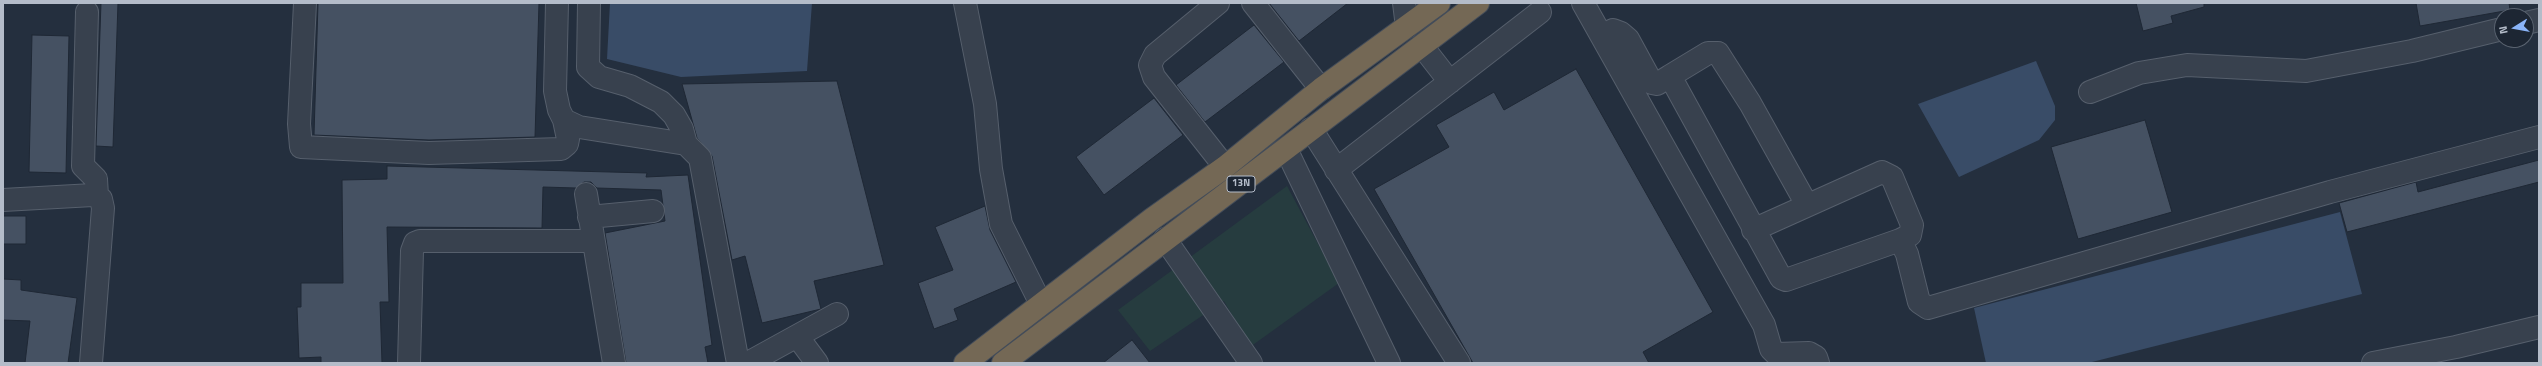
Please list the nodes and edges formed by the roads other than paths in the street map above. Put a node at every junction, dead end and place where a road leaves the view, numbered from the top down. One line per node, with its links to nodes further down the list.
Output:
1 (305, 3): 21 (street)
2 (557, 3): 21 (street)
3 (589, 3): 24 (street)
4 (965, 3): 38 (street)
5 (1218, 3): 26 (street)
6 (1253, 3): 19 (street)
7 (1404, 3): 13 (street)
8 (1439, 3): 13 (highway, 13N)
9 (1478, 3): 16 (highway, 13N)
10 (1583, 3): 15 (street)
11 (87, 12): 29 (street)
12 (1540, 12): 18 (street)
13 (1408, 27): 19 (highway, 13N)
14 (2494, 31): 20 (street)
15 (1603, 36): 17 (street); 54 (street)
16 (1422, 46): 18 (street); 22 (highway, 13N)
17 (1670, 76): 31 (street); 34 (street)
18 (1450, 82): 27 (street)
19 (1321, 89): 26 (highway, 13N)
20 (2090, 92)
21 (564, 120): 24 (street)
22 (1311, 129): 25 (highway, 13N); 27 (street)
23 (2539, 137): 36 (street)
24 (686, 144): 46 (street)
25 (1286, 149): 35 (highway, 13N); 52 (street)
26 (1225, 167): 38 (highway, 13N)
27 (1336, 170): 53 (street)
28 (586, 194): 33 (street)
29 (97, 196): 30 (street); 43 (street)
30 (3, 200)
31 (1807, 205): 34 (street); 36 (street)
32 (653, 211): 33 (street)
33 (589, 217): 37 (street)
34 (1753, 230): 36 (street)
35 (1166, 239): 50 (highway, 13N); 51 (street)
36 (1900, 240)
37 (593, 241): 44 (street); 45 (street)
38 (1041, 304): 49 (highway, 13N)
39 (837, 314): 41 (street)
40 (2539, 327): 42 (street)
41 (797, 336): 47 (street); 48 (street)
42 (2457, 355): 55 (street)
43 (91, 363)
44 (409, 363)
45 (614, 363)
46 (738, 363)
47 (748, 363)
48 (817, 363)
49 (965, 363)
50 (1003, 363)
51 (1251, 363)
52 (1388, 363)
53 (1460, 363)
54 (1818, 363)
55 (2372, 363)

